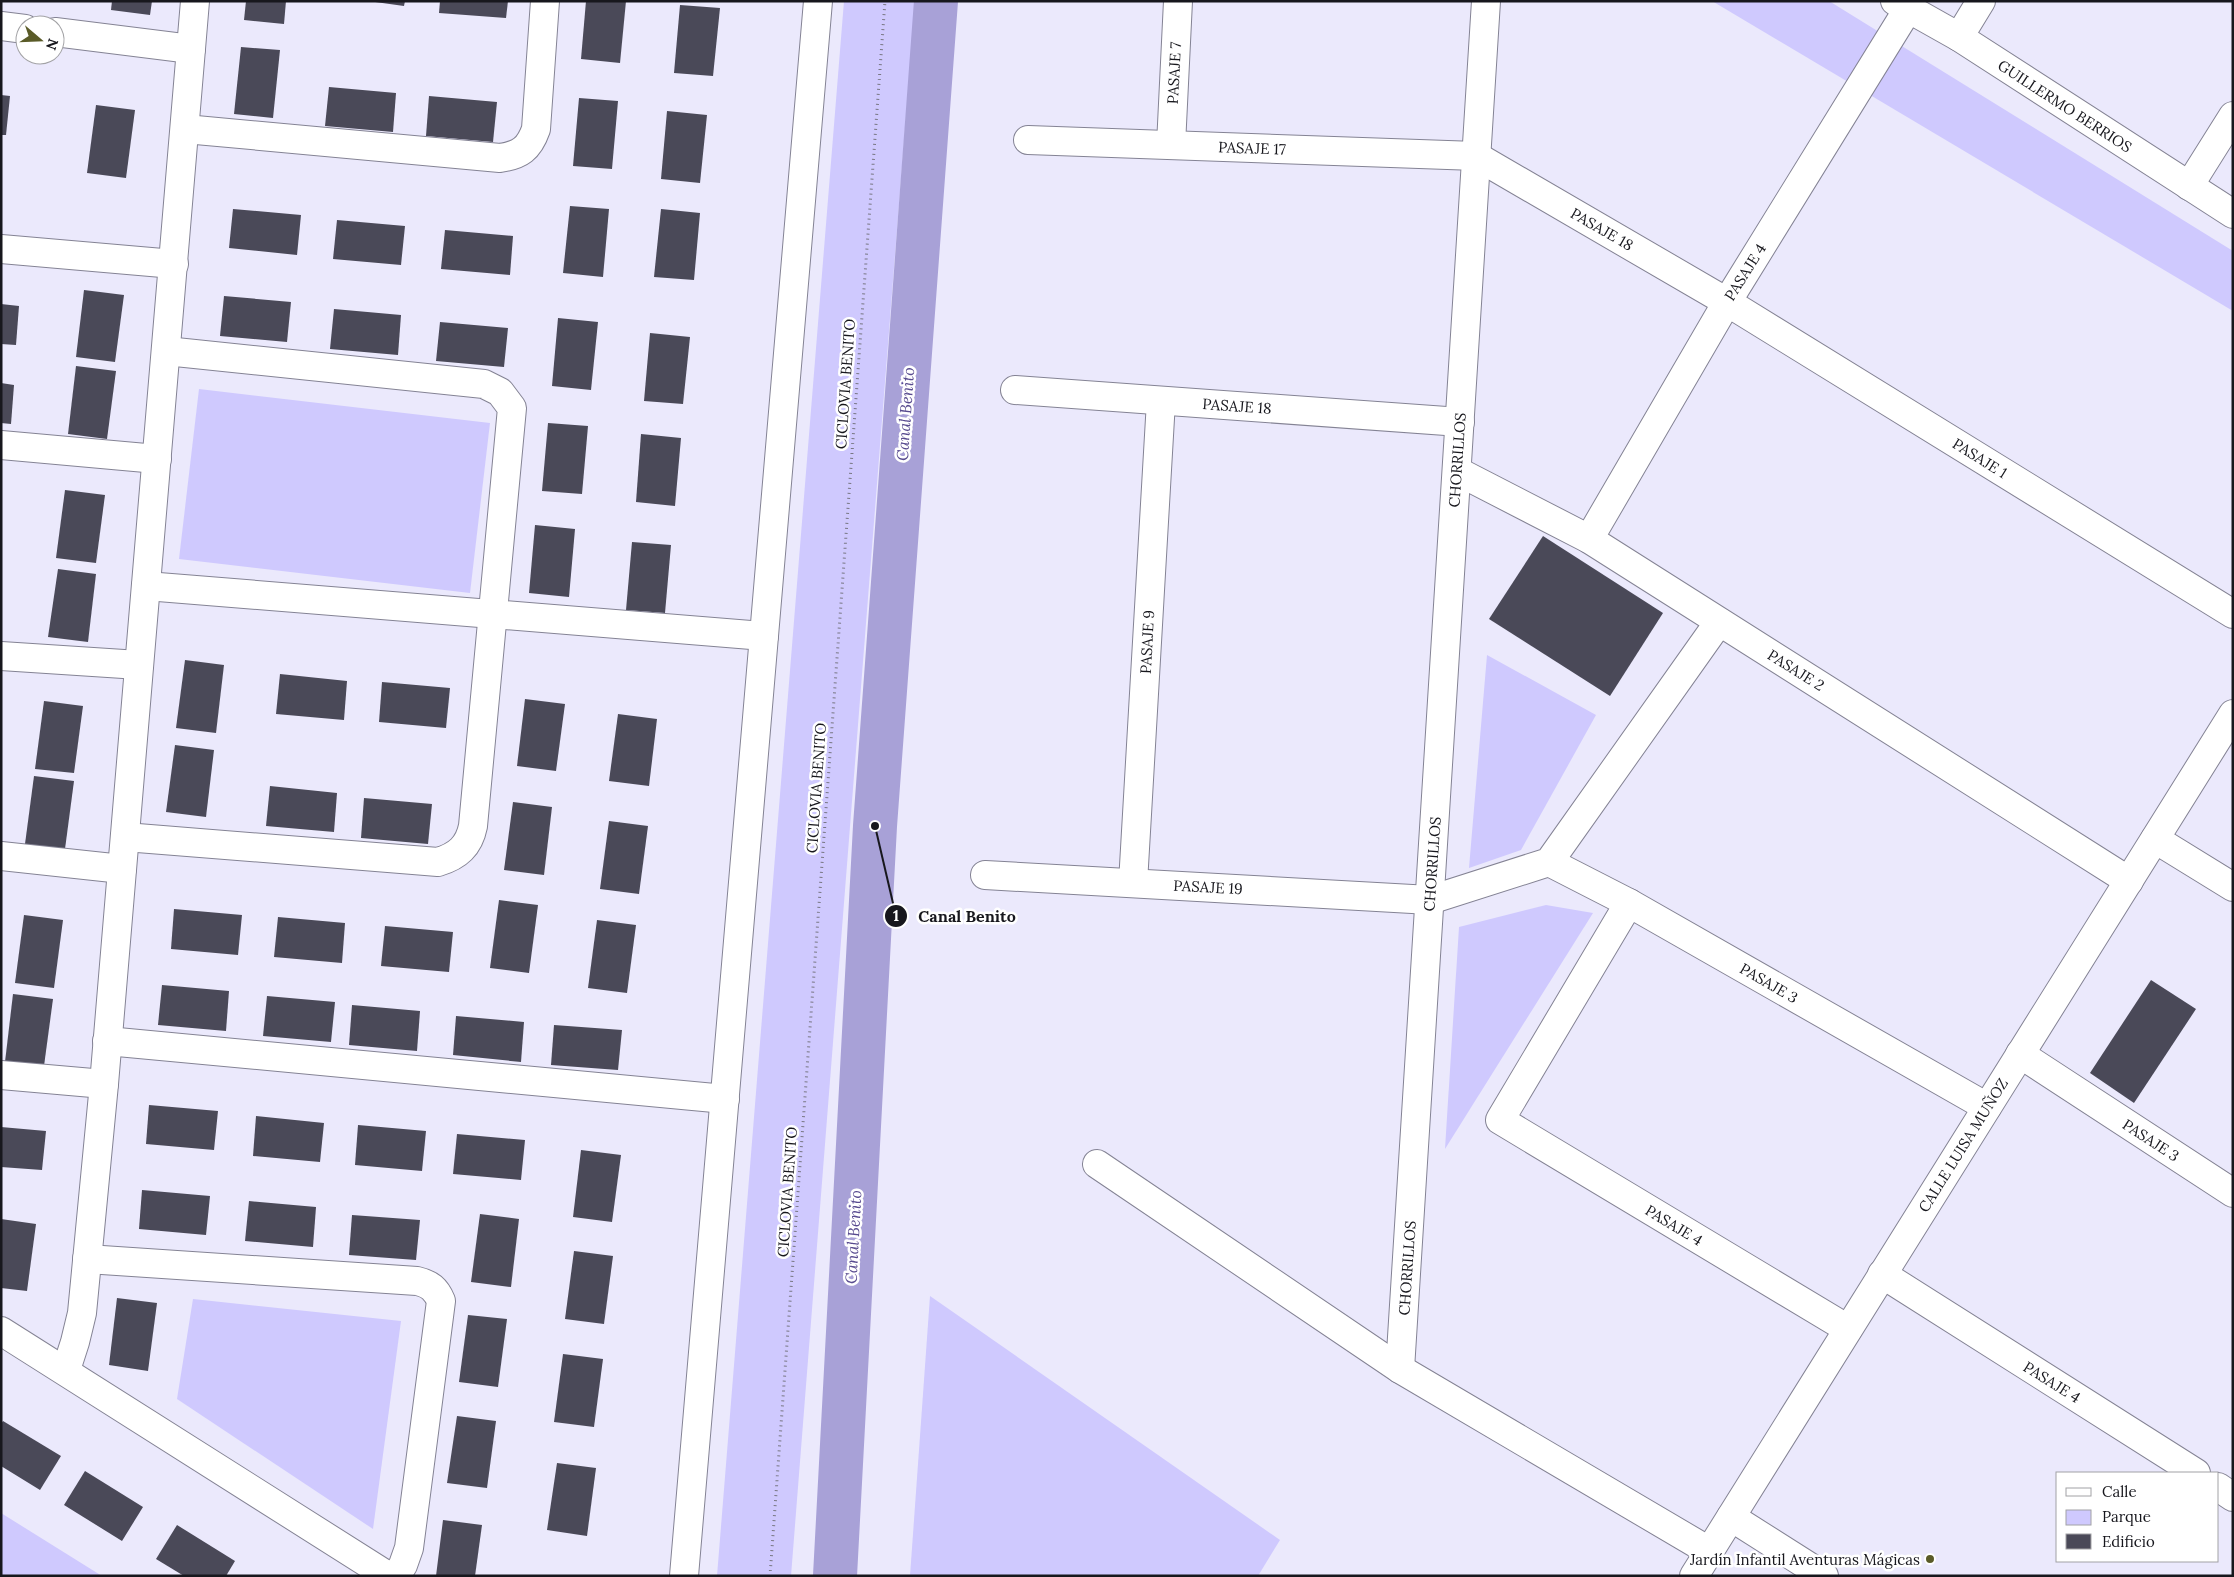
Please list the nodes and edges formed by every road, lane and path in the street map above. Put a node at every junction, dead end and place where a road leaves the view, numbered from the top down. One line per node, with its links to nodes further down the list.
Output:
1 (196, 1): 13 (street)
2 (545, 1): 15 (street)
3 (818, 1): 36 (street)
4 (885, 1): 73 (path, CICLOVIA BENITO)
5 (1178, 1): 17 (street, PASAJE 7)
6 (1486, 1): 18 (street, CHORRILLOS)
7 (1981, 1): 12 (street)
8 (1902, 5): 12 (street, GUILLERMO BERRIOS); 23 (street, PASAJE 4)
9 (1, 26): 10 (street)
10 (15, 27)
11 (65, 33): 13 (street)
12 (1959, 37): 19 (street, GUILLERMO BERRIOS)
13 (191, 49): 15 (street)
14 (2233, 116): 19 (street)
15 (185, 129): 22 (street)
16 (1028, 140): 17 (street, PASAJE 17)
17 (1171, 145): 18 (street, PASAJE 17)
18 (1476, 156): 23 (street, PASAJE 18); 27 (street, CHORRILLOS)
19 (2189, 186): 20 (street, GUILLERMO BERRIOS)
20 (2233, 214)
21 (1, 249): 22 (street)
22 (174, 264): 24 (street)
23 (1727, 302): 31 (street, PASAJE 4); 34 (street, PASAJE 1)
24 (166, 352): 29 (street); 33 (street)
25 (1015, 390): 26 (street, PASAJE 18)
26 (1161, 401): 27 (street, PASAJE 18); 47 (street, PASAJE 9)
27 (1460, 422): 30 (street, CHORRILLOS)
28 (1, 445): 29 (street)
29 (157, 459): 32 (street)
30 (1457, 471): 31 (street, PASAJE 2); 49 (street, CHORRILLOS)
31 (1589, 540): 35 (street, PASAJE 2)
32 (146, 586): 33 (street); 38 (street)
33 (493, 614): 36 (street); 40 (street)
34 (2233, 614)
35 (1719, 622): 43 (street); 46 (street, PASAJE 2)
36 (764, 636): 55 (street)
37 (1, 656): 38 (street)
38 (139, 665): 40 (street)
39 (2233, 714): 41 (street, CALLE LUISA MUÑOZ)
40 (125, 837): 44 (street)
41 (2155, 839): 46 (street, CALLE LUISA MUÑOZ); 48 (street)
42 (1, 856): 44 (street)
43 (1549, 862): 49 (street); 50 (street, PASAJE 3)
44 (122, 870): 51 (street)
45 (985, 875): 47 (street, PASAJE 19)
46 (2128, 881): 52 (street, CALLE LUISA MUÑOZ)
47 (1133, 883): 49 (street, PASAJE 19)
48 (2233, 886)
49 (1430, 900): 63 (street, CHORRILLOS)
50 (1629, 903): 56 (street, PASAJE 3); 61 (street, PASAJE 4)
51 (107, 1041): 54 (street); 55 (street)
52 (2020, 1054): 56 (street, CALLE LUISA MUÑOZ); 58 (street, PASAJE 3)
53 (1, 1075): 54 (street)
54 (104, 1084): 59 (street)
55 (725, 1099): 72 (street)
56 (1987, 1107): 60 (street, CALLE LUISA MUÑOZ)
57 (1097, 1164): 63 (street)
58 (2233, 1193)
59 (87, 1259): 64 (street); 71 (street)
60 (1882, 1274): 61 (street, CALLE LUISA MUÑOZ); 65 (street, PASAJE 4)
61 (1848, 1329): 68 (street, CALLE LUISA MUÑOZ)
62 (1, 1331): 64 (street)
63 (1400, 1369): 69 (street)
64 (66, 1370): 70 (street)
65 (2194, 1472)
66 (2219, 1488): 67 (street)
67 (2233, 1497)
68 (1731, 1517): 69 (street, CALLE LUISA MUÑOZ); 75 (street)
69 (1709, 1551): 74 (street, CALLE LUISA MUÑOZ)
70 (388, 1576)
71 (396, 1576)
72 (684, 1576)
73 (770, 1576)
74 (1694, 1576)
75 (1824, 1576)

